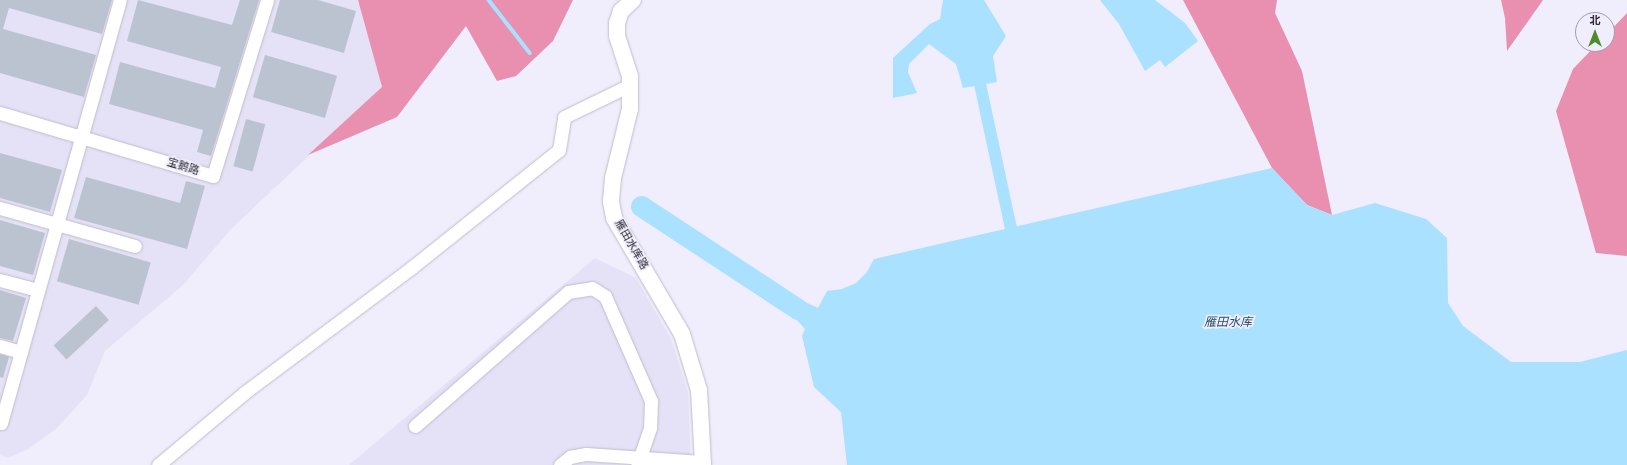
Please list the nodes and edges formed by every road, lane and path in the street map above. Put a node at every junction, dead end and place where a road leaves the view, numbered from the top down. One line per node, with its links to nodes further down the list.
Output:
1 (120, 0): 6 (lane)
2 (267, 0): 6 (lane, 宝鹅路)
3 (633, 0): 4 (main road, 雁田水库路)
4 (630, 85): 17 (main road, 雁田水库路); 18 (lane)
5 (0, 113): 6 (lane, 宝鹅路)
6 (81, 137): 8 (lane)
7 (0, 208): 8 (lane)
8 (57, 224): 9 (lane); 11 (lane)
9 (135, 246)
10 (0, 280): 11 (lane)
11 (38, 290): 13 (lane)
12 (0, 346): 13 (lane)
13 (21, 352): 14 (lane)
14 (1, 423)
15 (415, 426): 16 (lane)
16 (639, 461): 17 (lane); 19 (lane)
17 (703, 464)
18 (158, 465)
19 (560, 465)

